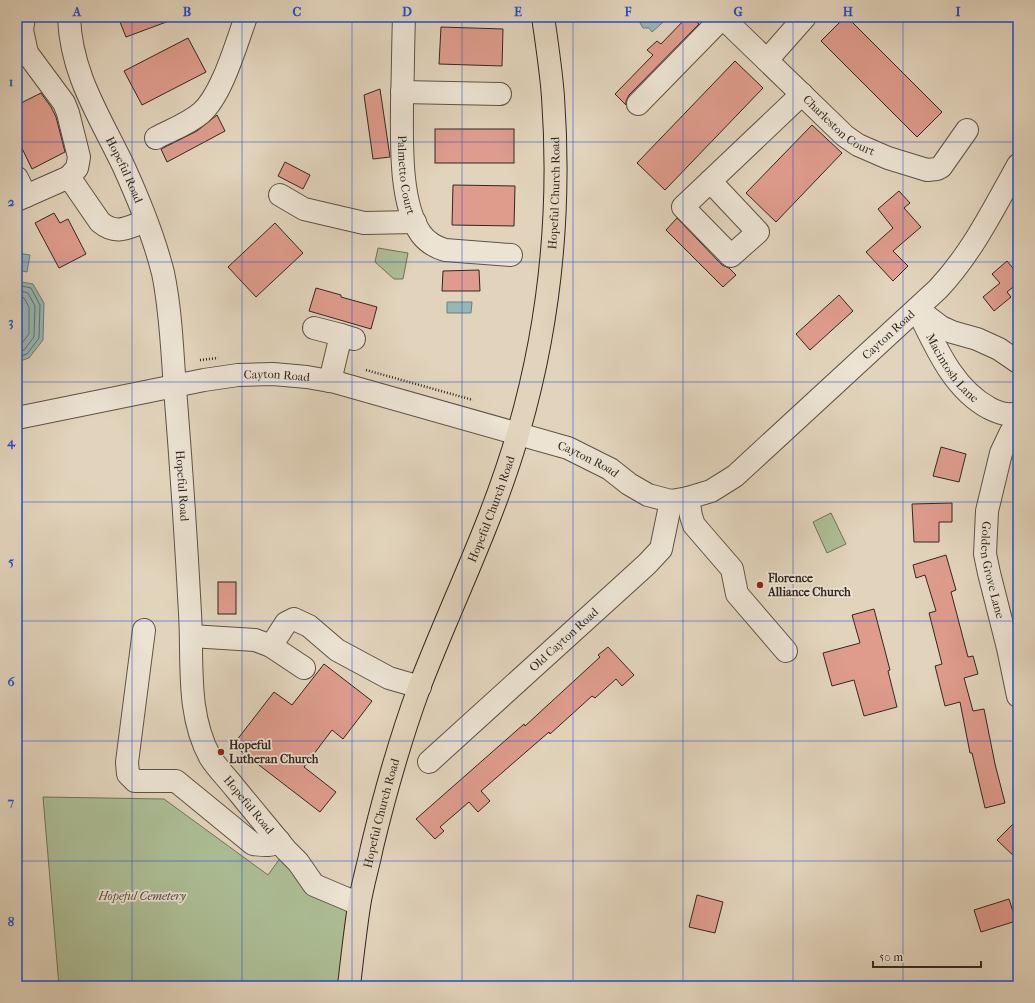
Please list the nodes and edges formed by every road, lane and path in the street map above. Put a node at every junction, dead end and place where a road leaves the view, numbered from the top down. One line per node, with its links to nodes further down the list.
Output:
1 (69, 17): 20 (street, Hopeful Road)
2 (246, 17): 14 (street)
3 (404, 17): 9 (street, Palmetto Court)
4 (543, 17): 31 (main road, Hopeful Church Road)
5 (722, 17): 8 (street, Charleston Court); 12 (street)
6 (805, 17): 8 (street)
7 (21, 23): 16 (street)
8 (767, 60): 11 (street, Charleston Court)
9 (402, 92): 10 (street); 21 (street, Palmetto Court)
10 (500, 94)
11 (802, 94): 13 (street, Charleston Court); 17 (street)
12 (638, 104)
13 (967, 130)
14 (156, 138)
15 (1018, 165): 23 (street, Cayton Road)
16 (69, 177): 18 (street); 20 (street)
17 (710, 181)
18 (20, 191)
19 (280, 195): 21 (street)
20 (146, 221): 27 (street, Hopeful Road)
21 (415, 222): 22 (street, Palmetto Court)
22 (511, 255)
23 (917, 310): 25 (street, Macintosh Lane); 28 (street, Macintosh Lane); 32 (street, Cayton Road)
24 (314, 328): 26 (street)
25 (1018, 362)
26 (330, 381): 27 (street, Cayton Road); 31 (street, Cayton Road)
27 (175, 386): 29 (street, Cayton Road); 34 (street, Hopeful Road)
28 (1018, 413)
29 (17, 418)
30 (1018, 423): 36 (street, Golden Grove Lane)
31 (518, 433): 32 (street, Cayton Road); 39 (main road, Hopeful Church Road)
32 (679, 500): 37 (street); 41 (street, Old Cayton Road)
33 (144, 630): 42 (street)
34 (191, 636): 35 (street); 42 (street, Hopeful Road)
35 (271, 646): 38 (street); 39 (street)
36 (1013, 647): 40 (street, Golden Grove Lane)
37 (786, 651)
38 (304, 668)
39 (420, 687): 43 (main road, Hopeful Church Road)
40 (1018, 696)
41 (428, 762)
42 (279, 841): 43 (street, Hopeful Road)
43 (359, 904): 44 (main road, Hopeful Church Road)
44 (349, 986)

